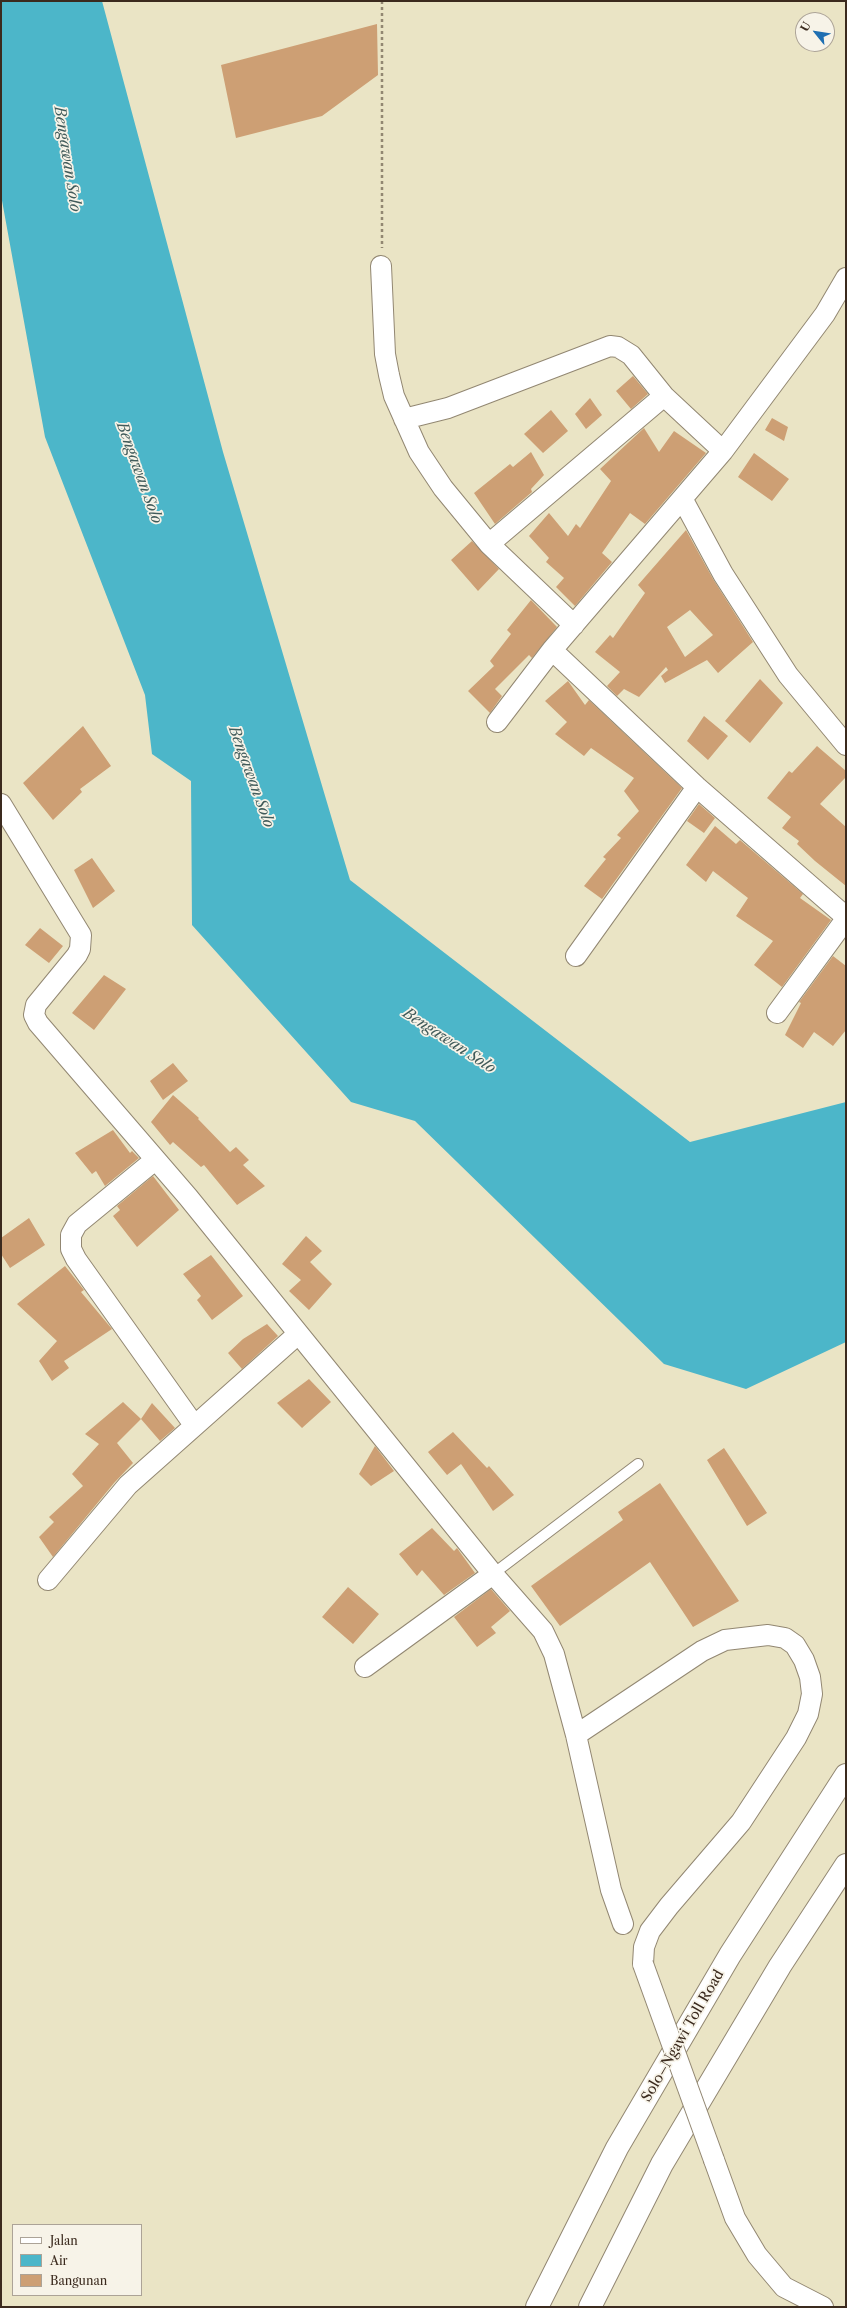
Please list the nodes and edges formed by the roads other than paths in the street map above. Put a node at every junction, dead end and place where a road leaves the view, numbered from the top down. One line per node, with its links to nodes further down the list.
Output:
1 (382, 266): 4 (street)
2 (846, 278): 5 (street)
3 (664, 396): 4 (street); 5 (street); 7 (street)
4 (404, 419): 7 (street)
5 (723, 451): 6 (street)
6 (683, 500): 8 (street); 11 (street)
7 (489, 544): 8 (street)
8 (574, 625): 9 (street)
9 (552, 650): 10 (street); 12 (street)
10 (497, 722)
11 (846, 745)
12 (697, 787): 14 (street); 15 (street)
13 (1, 804): 17 (street)
14 (846, 918): 16 (street)
15 (576, 956)
16 (777, 1013)
17 (155, 1160): 18 (street); 19 (street)
18 (298, 1334): 19 (street); 21 (street)
19 (194, 1425): 22 (street)
20 (638, 1464): 21 (lane)
21 (493, 1574): 23 (street); 24 (street)
22 (48, 1580)
23 (365, 1667)
24 (576, 1735): 27 (street); 30 (street, bridge)
25 (846, 1775): 28 (highway, Solo–Ngawi Toll Road)
26 (846, 1865): 29 (highway)
27 (623, 1924)
28 (537, 2307)
29 (590, 2307)
30 (823, 2307)

